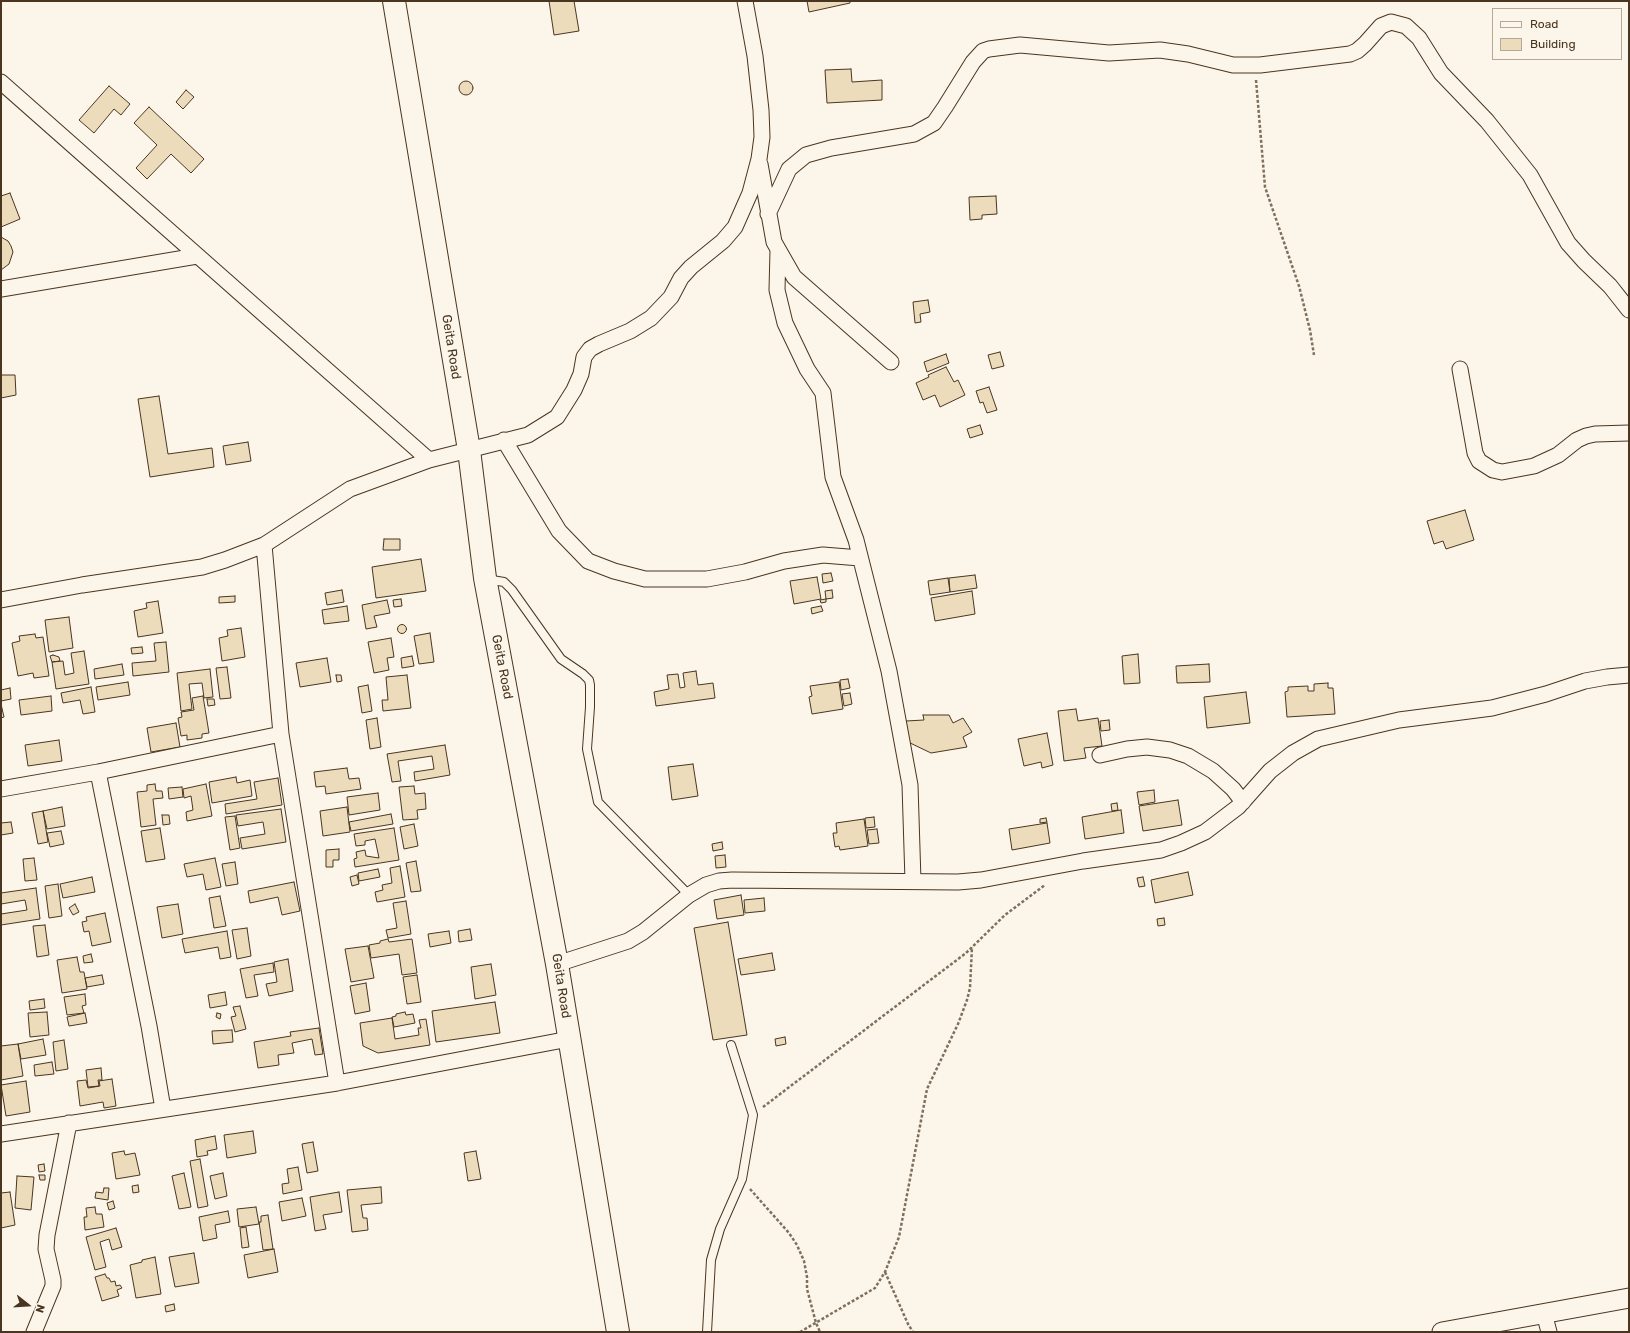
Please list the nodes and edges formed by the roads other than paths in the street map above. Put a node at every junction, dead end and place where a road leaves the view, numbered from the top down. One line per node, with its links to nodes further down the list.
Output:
1 (394, 1): 14 (highway, Geita Road)
2 (745, 1): 4 (street)
3 (1, 82): 7 (street)
4 (759, 159): 5 (street); 13 (street)
5 (768, 214): 6 (street); 9 (street)
6 (778, 250): 10 (street); 17 (street)
7 (197, 256): 8 (street); 15 (street)
8 (1, 289)
9 (1629, 310)
10 (891, 362)
11 (1460, 369): 12 (street)
12 (1629, 433)
13 (504, 440): 14 (street); 17 (street)
14 (469, 450): 15 (street); 18 (highway, Geita Road)
15 (429, 460): 16 (street)
16 (264, 545): 19 (street); 21 (street)
17 (860, 558): 26 (street)
18 (486, 578): 27 (lane); 28 (highway, Geita Road)
19 (1, 600)
20 (1629, 675): 25 (street)
21 (281, 734): 23 (street); 31 (street)
22 (1100, 755): 25 (street)
23 (98, 772): 24 (street); 32 (street)
24 (1, 789)
25 (1243, 802): 26 (street)
26 (913, 881): 27 (street)
27 (689, 895): 28 (street)
28 (557, 964): 29 (highway, Geita Road)
29 (569, 1039): 31 (street); 38 (highway, Geita Road)
30 (731, 1045): 39 (lane)
31 (337, 1083): 32 (street)
32 (163, 1109): 33 (street)
33 (70, 1123): 34 (street); 37 (street)
34 (1, 1134)
35 (1629, 1298): 36 (street)
36 (1544, 1313): 40 (street); 41 (street)
37 (34, 1332)
38 (618, 1332)
39 (708, 1332)
40 (1442, 1332)
41 (1549, 1332)

